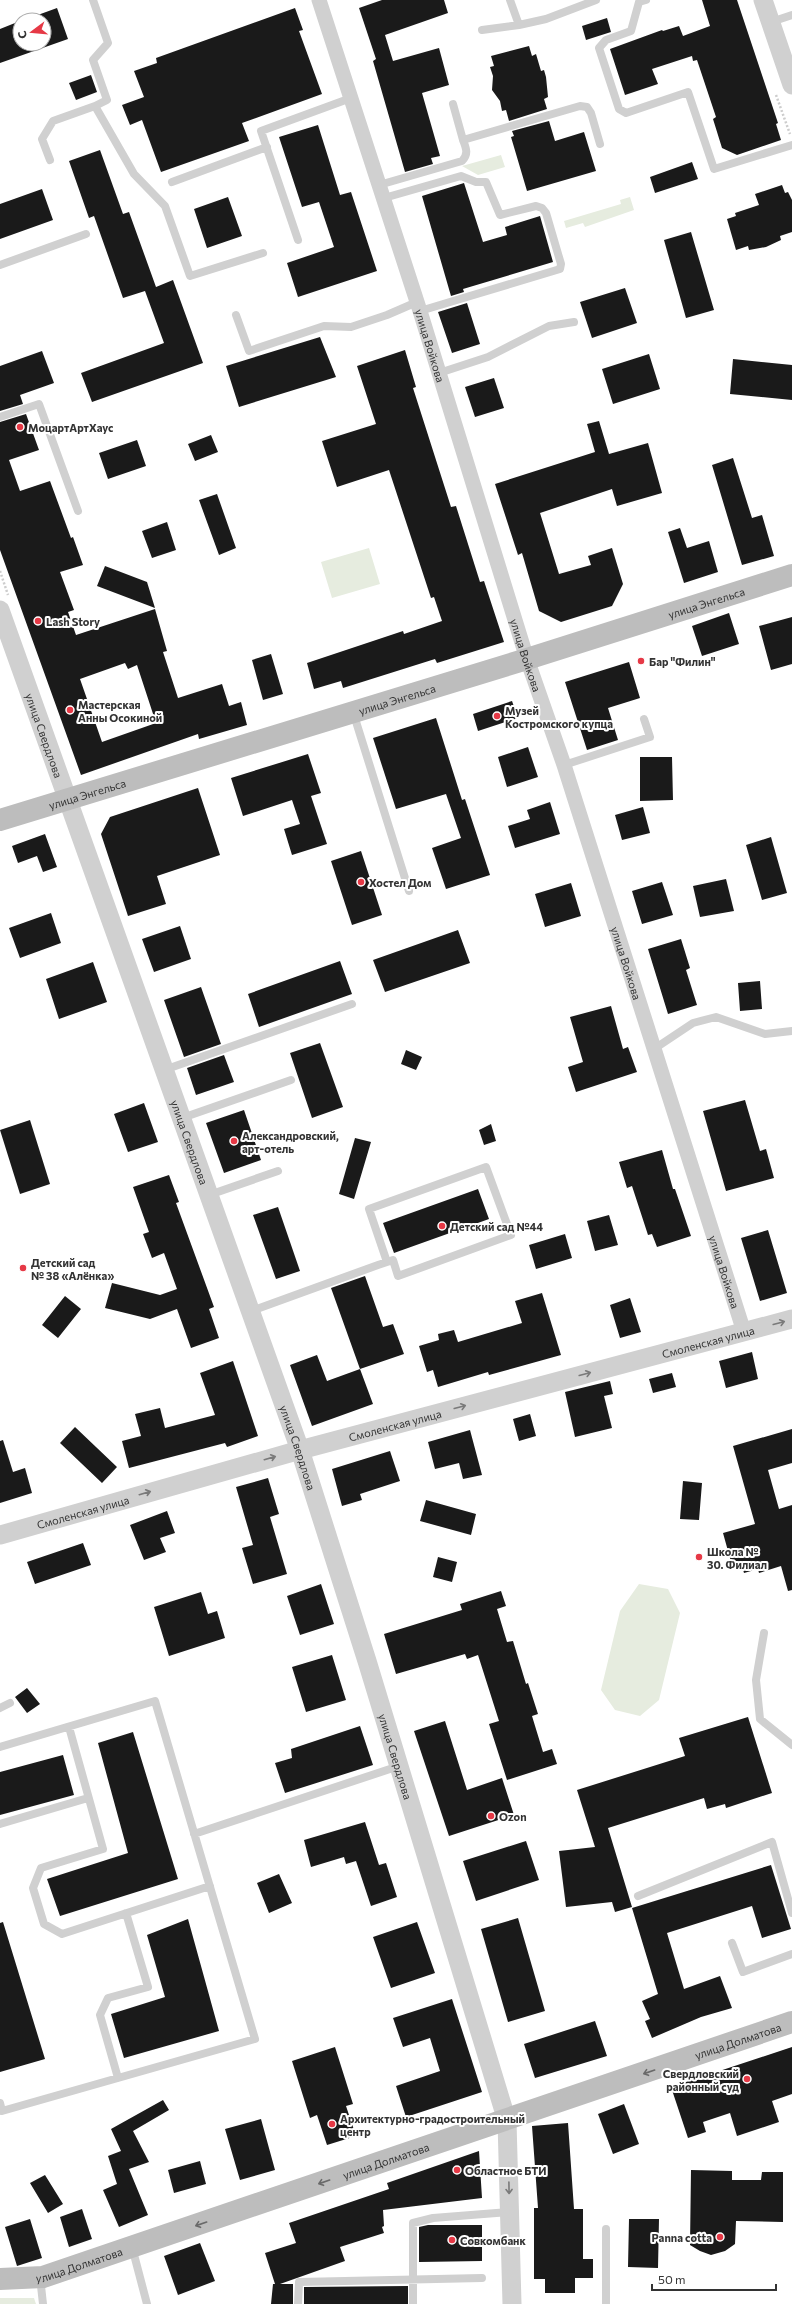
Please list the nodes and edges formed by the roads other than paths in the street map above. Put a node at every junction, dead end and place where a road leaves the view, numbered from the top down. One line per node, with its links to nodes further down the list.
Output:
1 (93, 0): 14 (lane)
2 (319, 0): 12 (street, улица Войкова)
3 (510, 0): 9 (lane)
4 (596, 0): 9 (lane)
5 (646, 0): 17 (lane)
6 (763, 0): 8 (street)
7 (792, 15): 8 (lane)
8 (771, 22): 11 (street)
9 (519, 25): 10 (lane)
10 (482, 30)
11 (792, 85)
12 (351, 98): 18 (lane); 21 (street, улица Войкова)
13 (453, 104): 15 (lane)
14 (95, 106): 19 (lane); 24 (lane)
15 (464, 140): 16 (lane); 21 (lane)
16 (600, 144)
17 (792, 145)
18 (267, 147): 20 (lane); 23 (lane)
19 (50, 160)
20 (172, 182)
21 (382, 191): 26 (street, улица Войкова); 26 (lane)
22 (86, 234): 25 (lane)
23 (298, 240)
24 (262, 254)
25 (0, 265)
26 (419, 307): 27 (lane); 29 (street, улица Войкова)
27 (236, 315)
28 (574, 322): 29 (lane)
29 (439, 373): 34 (street, улица Войкова)
30 (0, 417): 31 (lane)
31 (78, 511)
32 (792, 575): 34 (main road, улица Энгельса)
33 (0, 610): 38 (street, улица Свердлова)
34 (527, 659): 35 (main road, улица Энгельса); 37 (street, улица Войкова)
35 (353, 712): 38 (main road, улица Энгельса); 40 (lane)
36 (644, 719): 37 (lane)
37 (564, 765): 43 (street, улица Войкова)
38 (67, 799): 39 (main road, улица Энгельса); 44 (street, улица Свердлова)
39 (0, 820)
40 (409, 891)
41 (352, 1004): 44 (lane)
42 (792, 1031): 43 (lane)
43 (654, 1050): 52 (street, улица Войкова)
44 (164, 1070): 46 (street, улица Свердлова)
45 (291, 1080): 46 (lane)
46 (182, 1118): 48 (street, улица Свердлова)
47 (278, 1171): 48 (lane)
48 (209, 1195): 50 (street, улица Свердлова)
49 (387, 1262): 49 (lane); 50 (lane)
50 (251, 1311): 53 (street, улица Свердлова)
51 (792, 1320): 52 (street, Смоленская улица, one-way to 51)
52 (744, 1332): 53 (street, Смоленская улица, one-way to 52)
53 (300, 1450): 54 (street, Смоленская улица, one-way to 53); 61 (street, улица Свердлова)
54 (0, 1535)
55 (764, 1633): 59 (lane)
56 (10, 1703): 57 (lane)
57 (0, 1708)
58 (68, 1726): 60 (lane); 62 (lane); 64 (lane)
59 (792, 1746)
60 (0, 1747)
61 (399, 1766): 64 (lane); 74 (street, улица Свердлова)
62 (88, 1798): 63 (lane); 67 (lane)
63 (0, 1824)
64 (194, 1834): 65 (lane)
65 (210, 1886): 67 (lane); 72 (lane)
66 (638, 1896): 68 (lane)
67 (126, 1913): 72 (lane)
68 (792, 1913)
69 (732, 1943): 70 (lane)
70 (792, 1954)
71 (792, 2022): 74 (main road, улица Долматова, one-way to 74)
72 (118, 2078): 73 (lane)
73 (0, 2103)
74 (507, 2121): 75 (street, улица Свердлова, one-way to 75); 77 (main road, улица Долматова, one-way to 77)
75 (509, 2212): 81 (lane); 86 (street, улица Свердлова)
76 (606, 2229): 87 (lane)
77 (132, 2247): 78 (main road, улица Долматова); 83 (lane)
78 (40, 2277): 80 (main road, улица Долматова); 82 (lane)
79 (482, 2278): 81 (lane)
80 (0, 2279)
81 (414, 2280): 84 (lane); 85 (lane)
82 (43, 2304)
83 (147, 2304)
84 (298, 2304)
85 (413, 2304)
86 (512, 2304)
87 (606, 2304)

